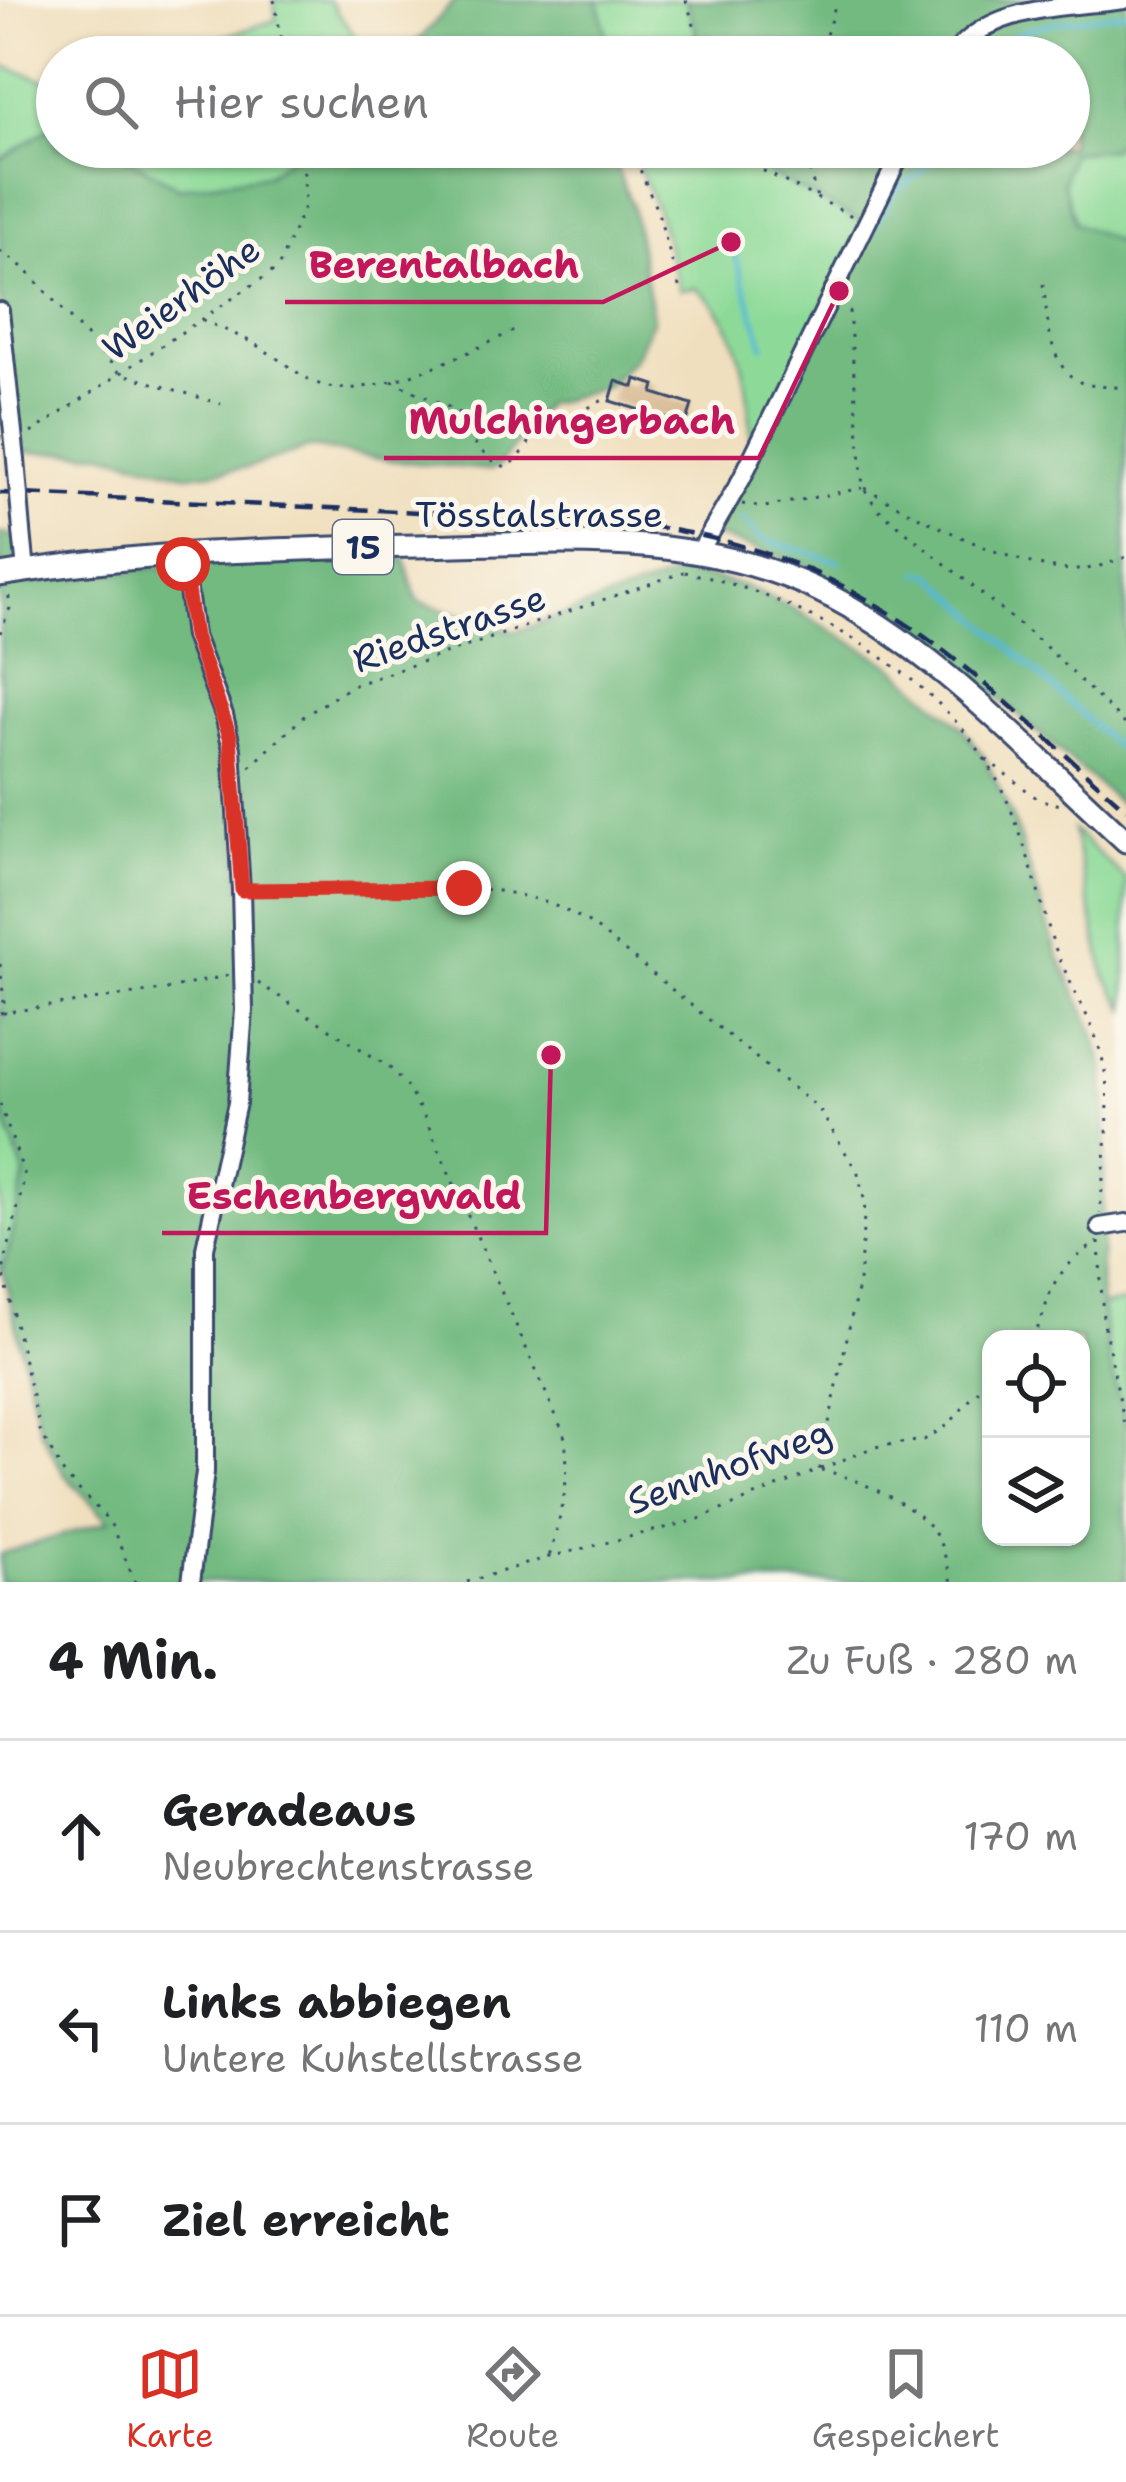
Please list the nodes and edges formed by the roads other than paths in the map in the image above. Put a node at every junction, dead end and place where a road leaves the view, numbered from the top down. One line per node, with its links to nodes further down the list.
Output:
1 (1124, 0): 2 (street)
2 (976, 36)
3 (893, 168): 5 (street)
4 (0, 311): 7 (street, bridge)
5 (700, 551): 6 (main road, Tösstalstrasse / 15); 8 (main road, Tösstalstrasse / 15)
6 (183, 554): 7 (main road, Tösstalstrasse / 15); 11 (street)
7 (11, 573)
8 (1126, 842)
9 (1126, 1223): 10 (street)
10 (1100, 1234)
11 (190, 1582)

